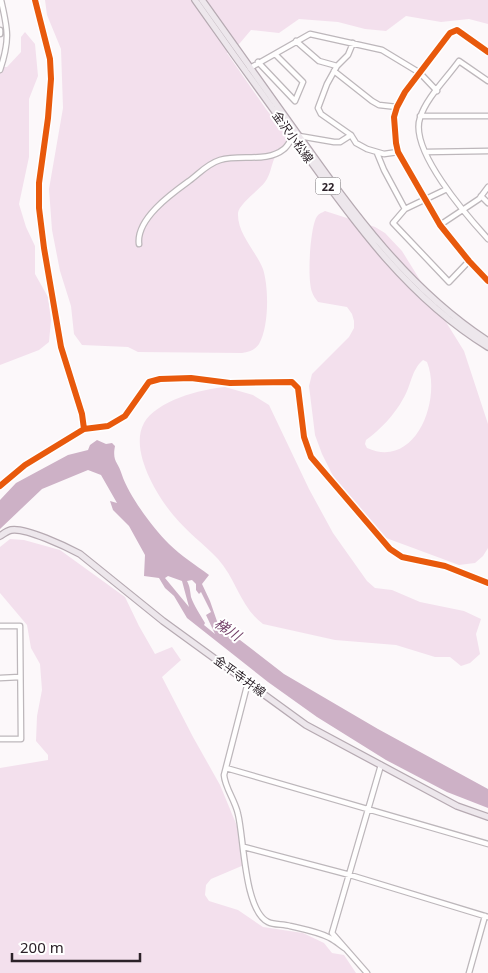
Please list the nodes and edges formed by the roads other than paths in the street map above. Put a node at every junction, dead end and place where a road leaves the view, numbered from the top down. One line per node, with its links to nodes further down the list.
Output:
1 (1, 0): 12 (street)
2 (35, 0): 40 (street)
3 (195, 0): 21 (main road, 金沢小松線 / 22)
4 (202, 0): 11 (main road, 金沢小松線 / 22)
5 (296, 41): 6 (street); 8 (street); 10 (street)
6 (353, 44): 10 (street); 14 (street)
7 (488, 52): 14 (street)
8 (275, 54): 9 (street); 9 (street)
9 (258, 62): 11 (street)
10 (337, 66): 13 (street)
11 (250, 68): 21 (main road, 金沢小松線 / 22)
12 (0, 70)
13 (334, 71): 17 (street); 20 (street)
14 (420, 73): 16 (street); 17 (street)
15 (488, 81): 16 (street)
16 (437, 91): 18 (street)
17 (397, 108): 23 (street)
18 (420, 116): 19 (street); 24 (street)
19 (488, 116)
20 (351, 135): 21 (street); 25 (street)
21 (296, 137): 35 (street); 38 (main road, 金沢小松線 / 22); 39 (main road, 金沢小松線 / 22)
22 (488, 151): 24 (street)
23 (398, 152): 25 (street); 29 (street)
24 (426, 152): 27 (street)
25 (377, 153): 31 (street)
26 (488, 187): 28 (street)
27 (447, 189): 29 (street); 32 (street)
28 (481, 196): 30 (street); 32 (street)
29 (425, 200): 31 (street); 33 (street)
30 (488, 203)
31 (405, 209): 36 (street)
32 (462, 210): 33 (street); 34 (street)
33 (440, 225): 36 (street)
34 (488, 239)
35 (139, 244)
36 (468, 261): 37 (street)
37 (487, 278)
38 (488, 340)
39 (488, 347)
40 (84, 429): 41 (street); 43 (street)
41 (0, 486)
42 (0, 536): 47 (main road, 金平寺井線)
43 (488, 582)
44 (0, 626): 46 (street)
45 (0, 678): 46 (street)
46 (20, 678): 48 (street)
47 (248, 682): 49 (main road, 金平寺井線); 50 (street)
48 (0, 739)
49 (381, 765): 51 (street); 52 (main road, 金平寺井線)
50 (226, 768): 51 (street); 54 (street)
51 (370, 808): 53 (street); 55 (street)
52 (488, 817)
53 (488, 844)
54 (244, 846): 55 (street); 57 (street)
55 (350, 875): 56 (street); 57 (street)
56 (487, 916): 59 (street)
57 (346, 949): 58 (street)
58 (367, 973)
59 (468, 973)

